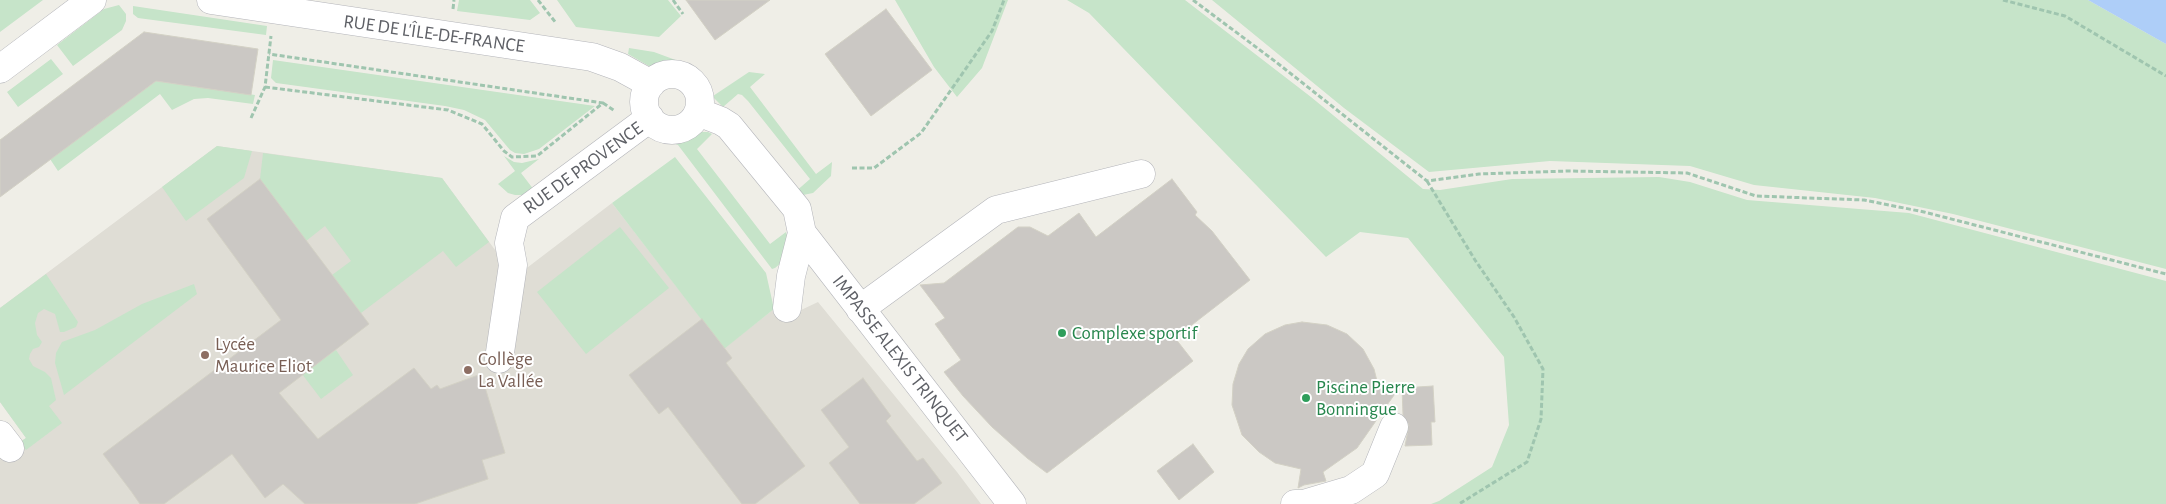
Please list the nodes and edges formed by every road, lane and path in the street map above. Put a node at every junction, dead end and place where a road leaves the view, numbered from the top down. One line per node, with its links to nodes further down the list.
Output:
1 (92, 0): 12 (street)
2 (211, 0): 14 (street, RUE DE L'ÎLE-DE-FRANCE)
3 (538, 0): 9 (path)
4 (673, 0): 8 (path)
5 (1004, 0): 19 (path)
6 (1193, 0): 21 (path)
7 (2002, 0): 13 (path)
8 (683, 14)
9 (555, 30)
10 (272, 34): 11 (path)
11 (269, 54): 15 (path); 15 (path)
12 (0, 69)
13 (2166, 76)
14 (651, 84): 16 (street); 18 (street)
15 (265, 87): 17 (path)
16 (698, 112): 18 (street); 22 (street, IMPASSE ALEXIS TRINQUET)
17 (251, 118)
18 (650, 118): 26 (street, RUE DE PROVENCE)
19 (852, 168)
20 (1141, 174): 25 (street)
21 (1427, 181): 23 (path); 30 (path)
22 (799, 221): 24 (street); 25 (street, IMPASSE ALEXIS TRINQUET)
23 (2166, 274)
24 (787, 308)
25 (860, 309): 28 (street, IMPASSE ALEXIS TRINQUET)
26 (499, 358)
27 (1394, 427): 29 (street)
28 (1012, 504)
29 (1295, 504)
30 (1459, 504)

